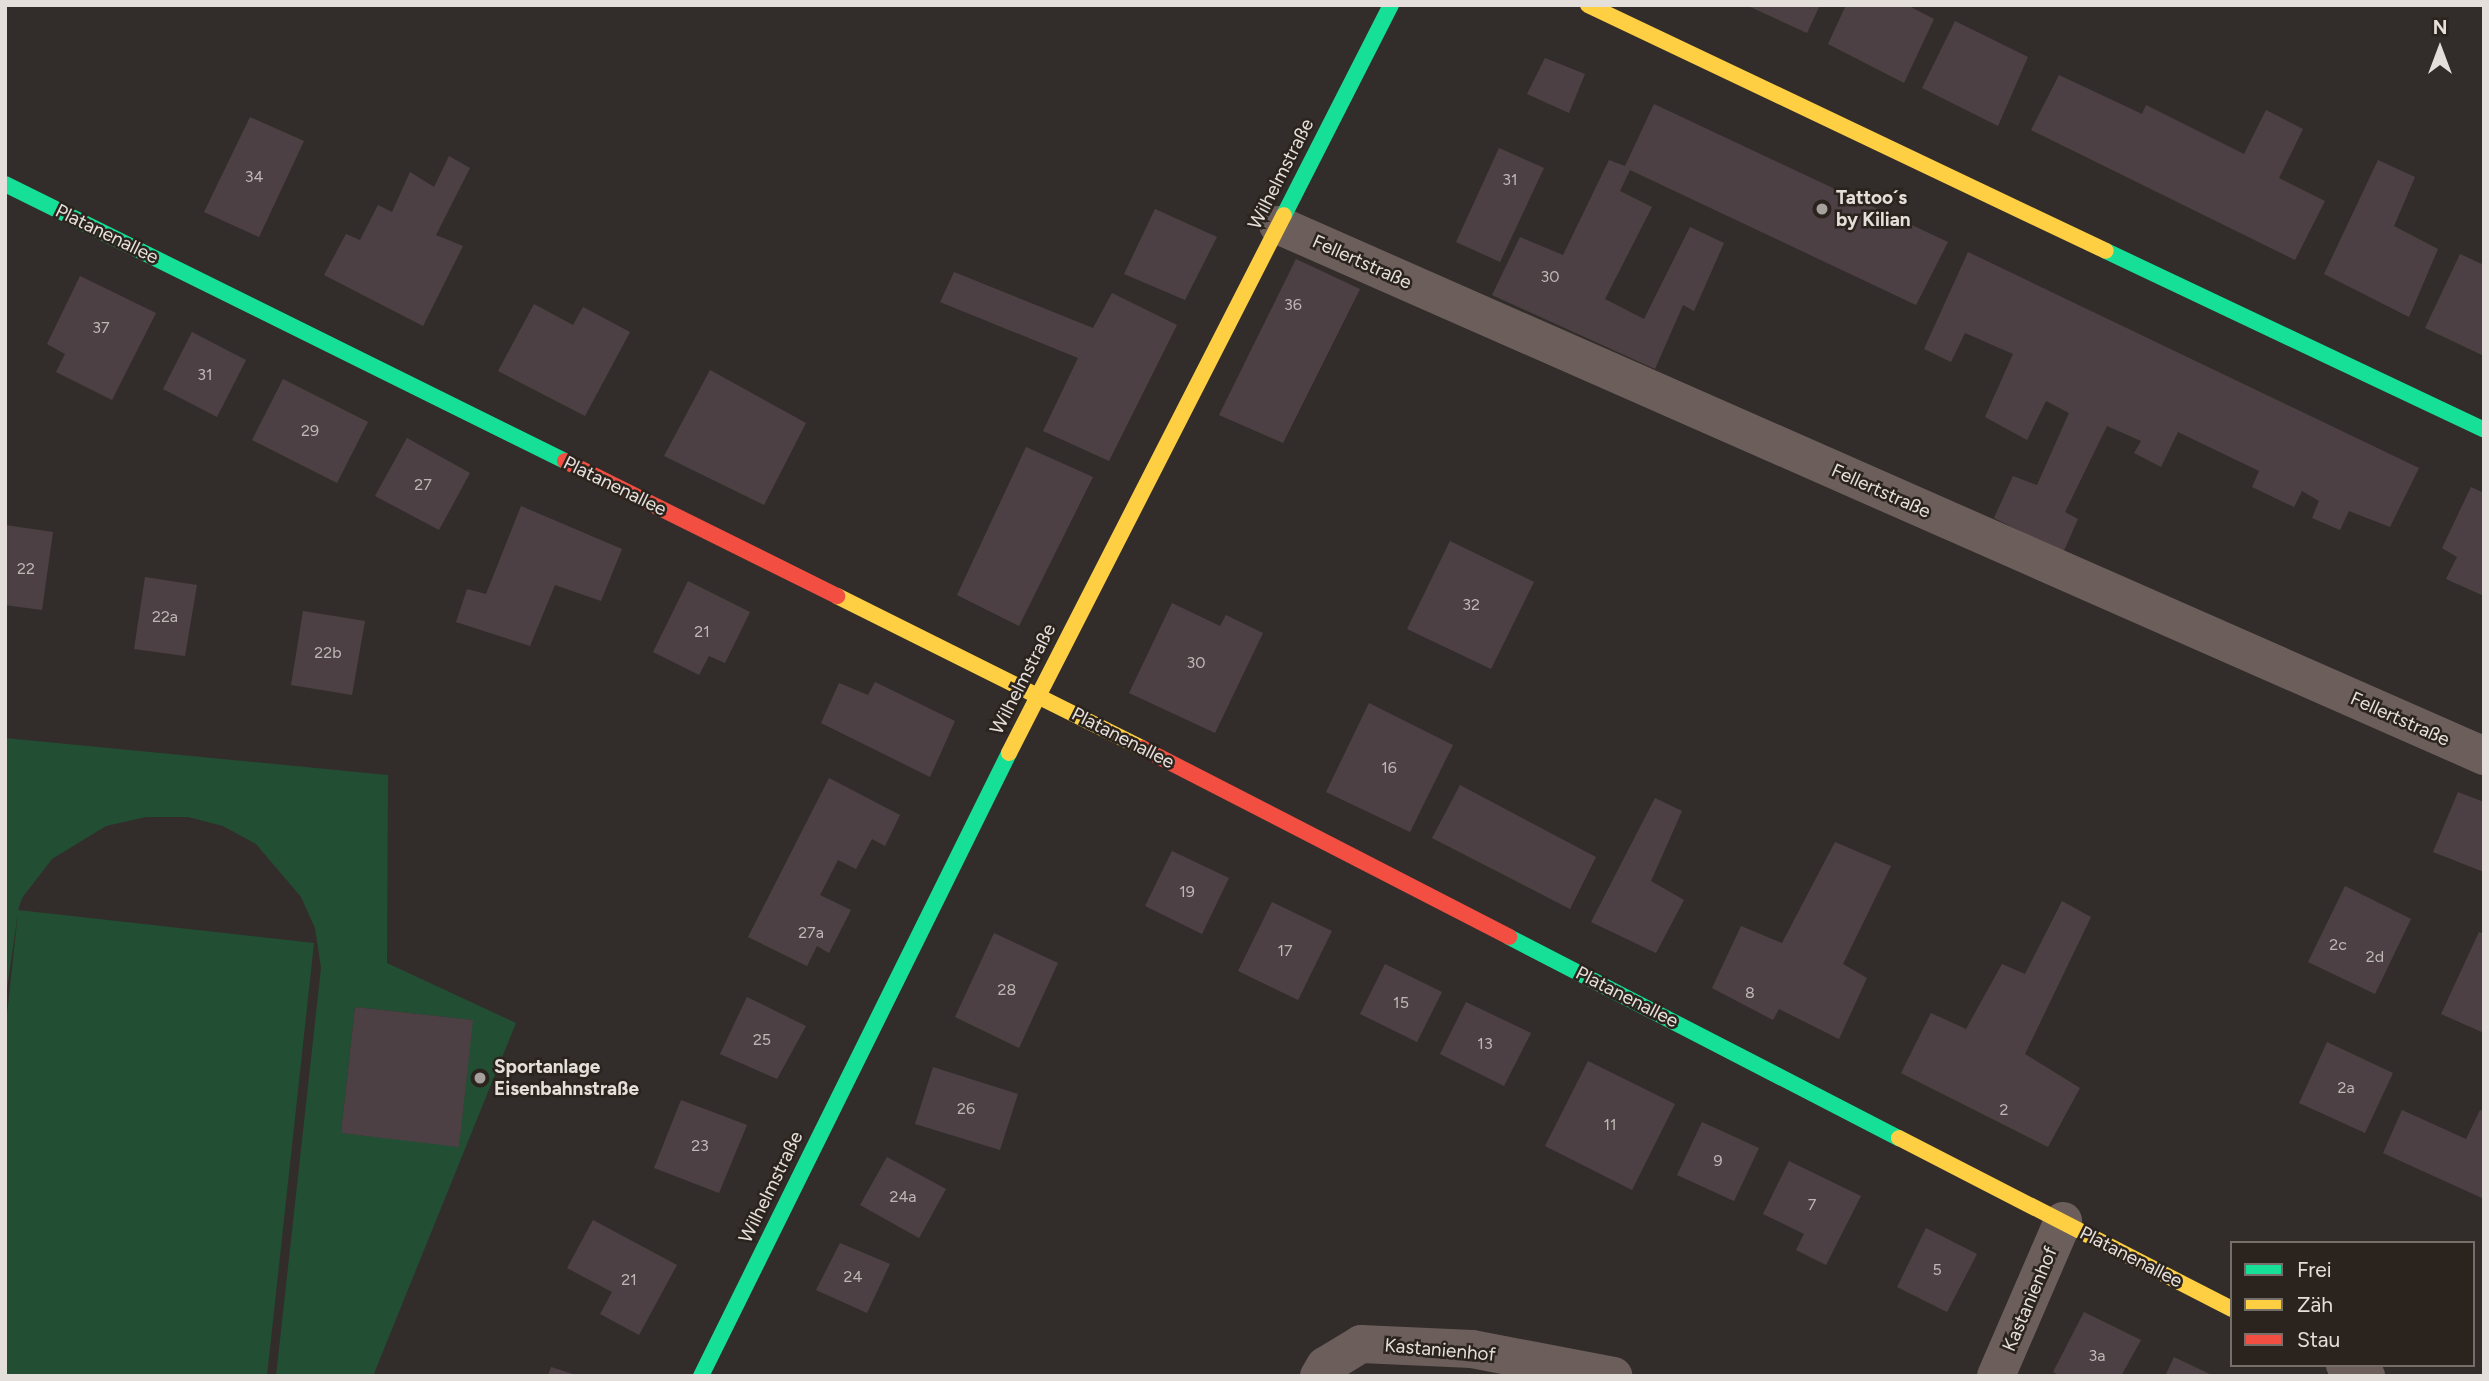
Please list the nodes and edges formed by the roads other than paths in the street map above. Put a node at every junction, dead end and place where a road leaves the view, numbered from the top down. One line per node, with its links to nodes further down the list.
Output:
1 (1391, 5): 4 (street, Wilhelmstraße)
2 (1588, 5): 5 (street)
3 (5, 184): 6 (street, Platanenallee)
4 (1278, 225): 6 (street, Wilhelmstraße); 7 (street, Fellertstraße)
5 (2484, 429)
6 (1038, 695): 8 (street, Platanenallee); 11 (street, Wilhelmstraße)
7 (2484, 756)
8 (2063, 1221): 9 (street, Platanenallee); 14 (street, Kastanienhof)
9 (2230, 1308)
10 (2349, 1367): 15 (street)
11 (701, 1376)
12 (1319, 1376): 13 (street, Kastanienhof)
13 (1613, 1376)
14 (1996, 1376)
15 (2366, 1376)

